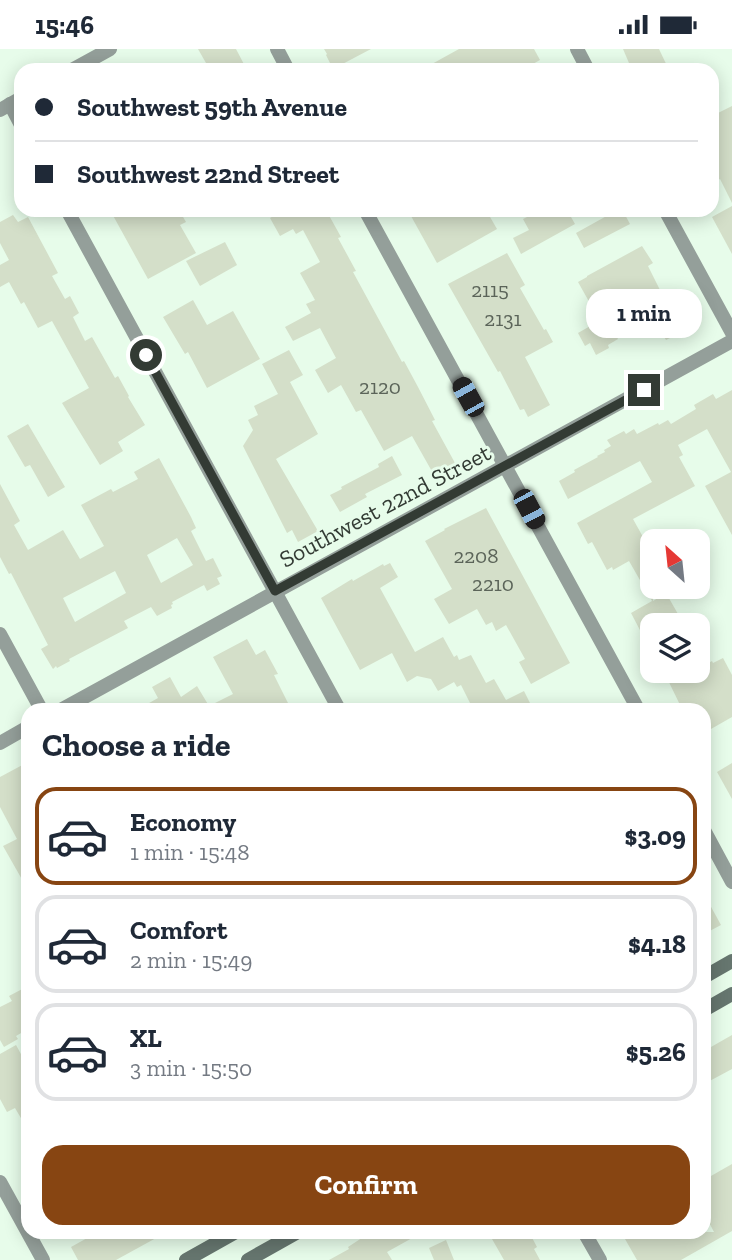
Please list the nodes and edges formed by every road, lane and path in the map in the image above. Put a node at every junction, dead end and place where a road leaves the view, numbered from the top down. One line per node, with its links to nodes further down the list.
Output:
1 (110, 49): 2 (street)
2 (85, 63)
3 (72, 217): 9 (street)
4 (369, 217): 8 (street)
5 (669, 217): 6 (street)
6 (732, 333)
7 (732, 341): 8 (street, Southwest 22nd Street)
8 (506, 466): 9 (street, Southwest 22nd Street); 14 (street)
9 (275, 591): 12 (street, Southwest 22nd Street); 13 (street)
10 (0, 634): 11 (street)
11 (38, 703)
12 (73, 703)
13 (336, 703)
14 (635, 703)
15 (21, 731): 16 (street)
16 (0, 743)
17 (711, 843): 18 (street)
18 (732, 882)
19 (732, 961): 20 (main road)
20 (711, 973)
21 (732, 994): 22 (main road)
22 (711, 1006)
23 (0, 1182): 24 (street)
24 (21, 1220)
25 (31, 1239): 29 (street)
26 (224, 1239): 30 (main road)
27 (286, 1239): 31 (main road)
28 (588, 1239): 32 (street)
29 (43, 1260)
30 (186, 1260)
31 (248, 1260)
32 (600, 1260)

